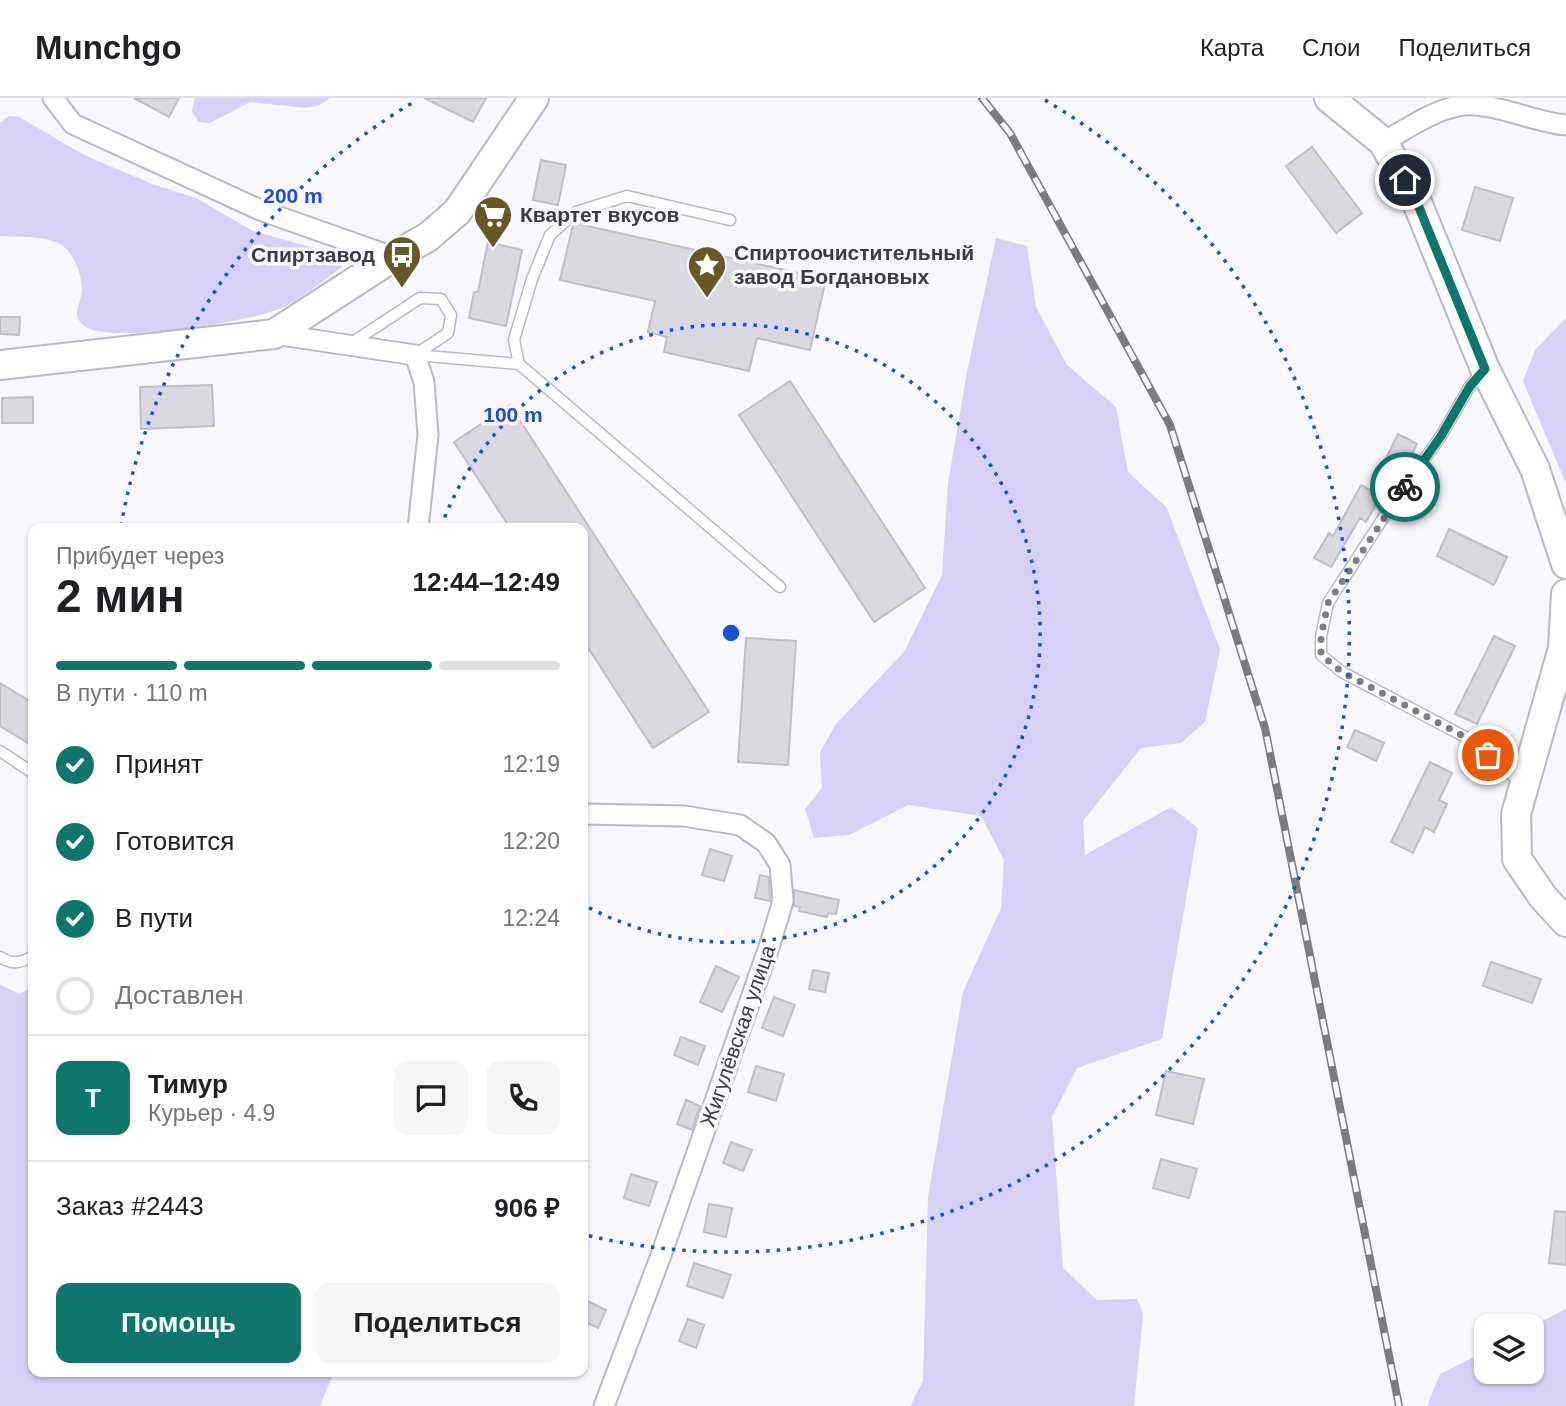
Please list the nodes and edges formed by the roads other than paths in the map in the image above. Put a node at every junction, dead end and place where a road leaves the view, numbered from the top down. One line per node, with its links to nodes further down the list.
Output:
1 (53, 98): 7 (street)
2 (534, 98): 7 (main road)
3 (1329, 98): 5 (main road)
4 (1566, 125): 5 (street)
5 (1383, 142): 13 (main road)
6 (730, 220): 11 (lane)
7 (393, 257): 8 (main road)
8 (274, 334): 9 (street); 12 (main road)
9 (349, 344): 10 (street); 10 (lane)
10 (415, 355): 11 (lane); 14 (street)
11 (519, 364): 16 (lane)
12 (0, 365)
13 (1485, 369): 15 (main road); 20 (lane)
14 (419, 523)
15 (1566, 564)
16 (780, 587)
17 (1566, 594): 20 (main road)
18 (0, 751): 19 (lane)
19 (28, 770)
20 (1524, 785): 22 (main road)
21 (588, 814): 25 (street, Жигулёвская улица)
22 (1566, 922)
23 (0, 957): 24 (lane)
24 (28, 959)
25 (604, 1406)

